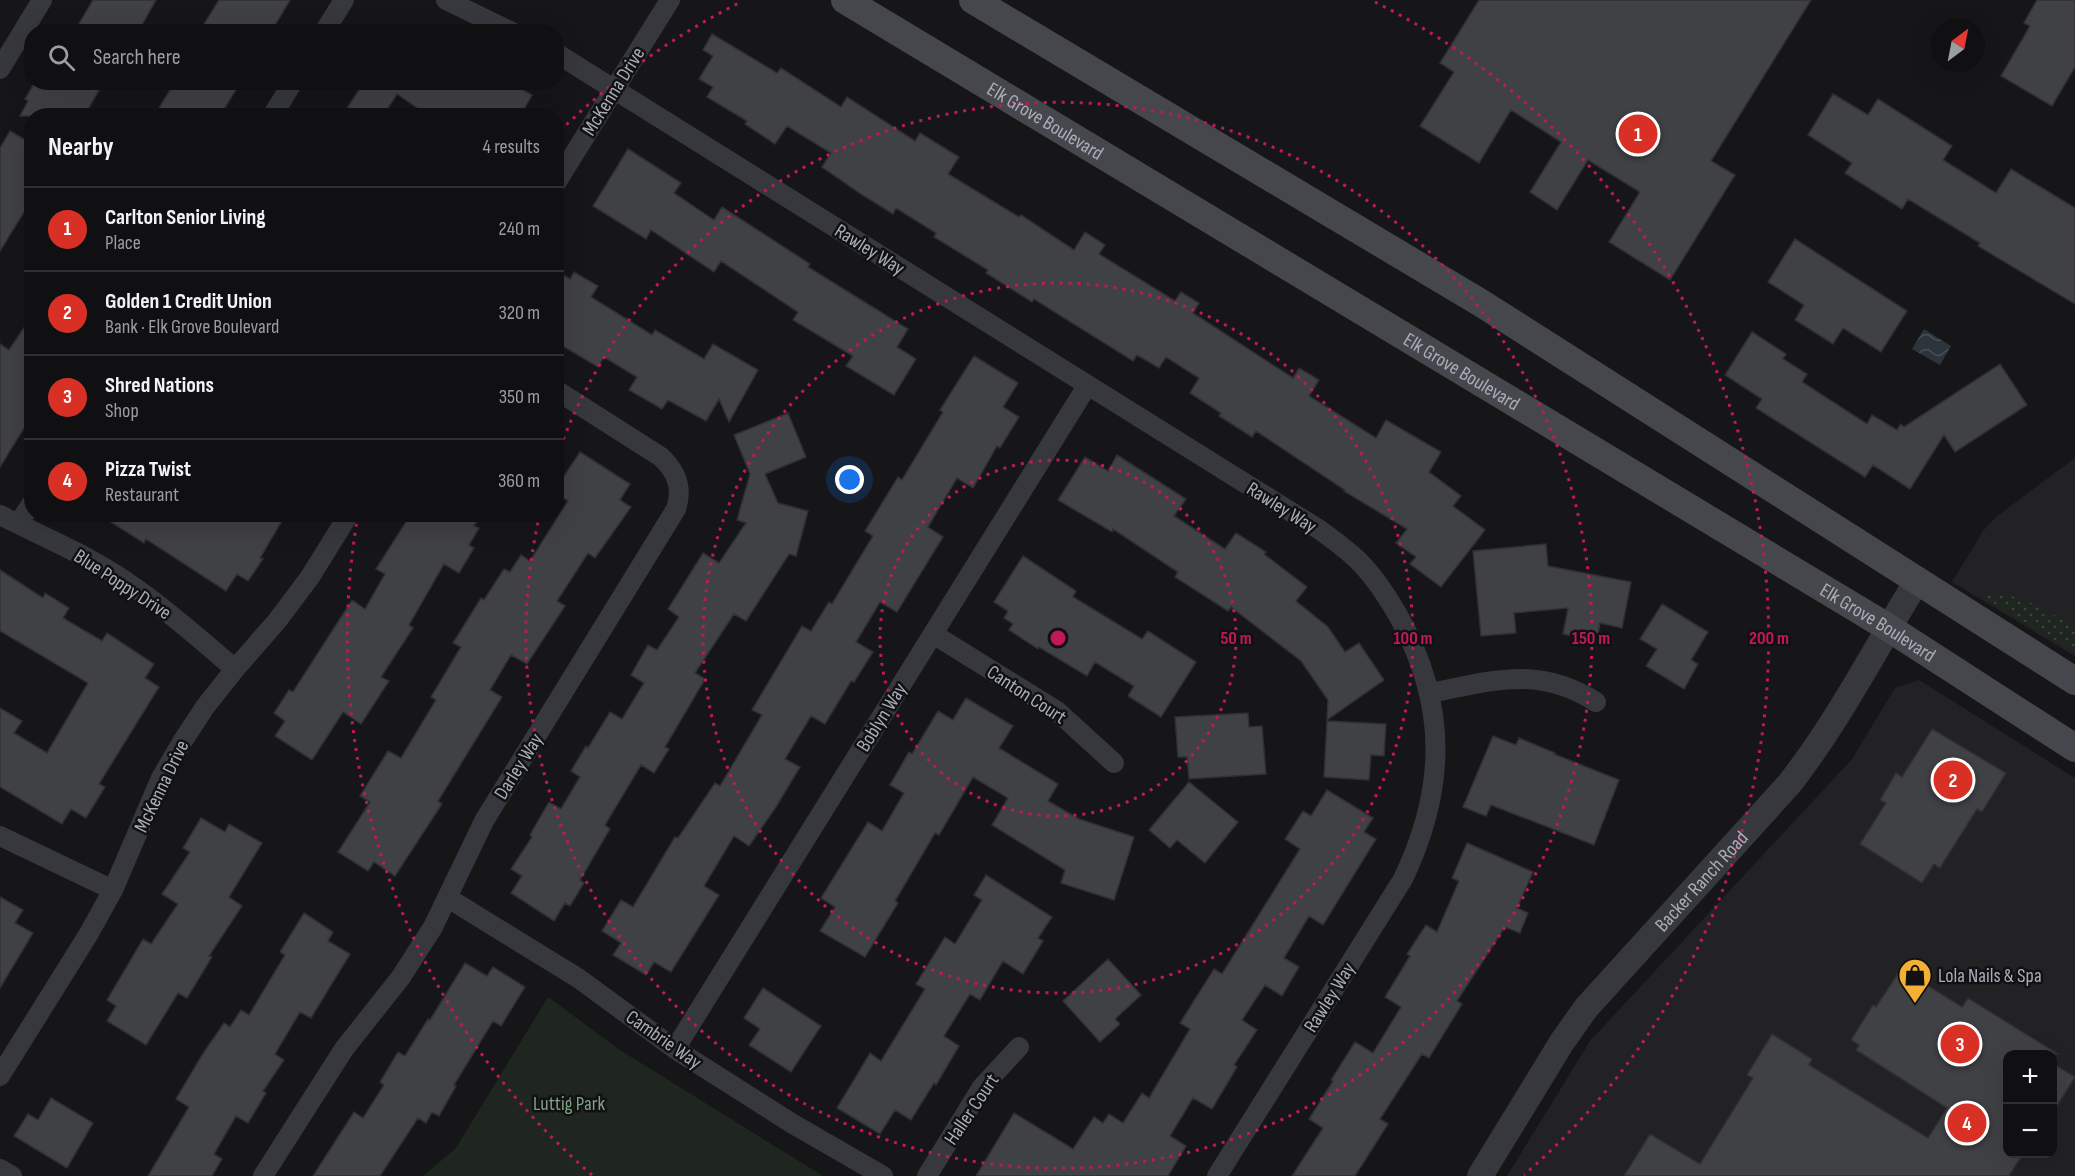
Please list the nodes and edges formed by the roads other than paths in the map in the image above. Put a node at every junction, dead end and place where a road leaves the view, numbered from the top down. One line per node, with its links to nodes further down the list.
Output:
1 (42, 0): 7 (street)
2 (344, 0): 8 (street)
3 (446, 0): 9 (street)
4 (670, 0): 13 (street, McKenna Drive)
5 (845, 0): 24 (main road, Elk Grove Boulevard)
6 (974, 0): 23 (main road)
7 (27, 24)
8 (329, 24)
9 (496, 24)
10 (24, 30): 12 (street)
11 (564, 58): 13 (street, Rawley Way)
12 (0, 69)
13 (615, 88): 16 (street, McKenna Drive); 17 (street, Rawley Way)
14 (287, 90): 15 (street)
15 (277, 108)
16 (564, 170)
17 (1087, 386): 25 (street, Boblyn Way); 28 (street, Rawley Way)
18 (564, 395): 34 (street, Darley Way)
19 (0, 515): 22 (street, Blue Poppy Drive)
20 (24, 515): 22 (street)
21 (345, 522): 26 (street, McKenna Drive)
22 (18, 524): 26 (street, Blue Poppy Drive)
23 (1917, 581): 24 (street, Backer Ranch Road); 27 (main road)
24 (1888, 628): 30 (main road, Elk Grove Boulevard); 44 (street, Backer Ranch Road)
25 (933, 634): 31 (street, Canton Court); 36 (street, Boblyn Way)
26 (235, 669): 33 (street, McKenna Drive)
27 (2075, 681)
28 (1430, 693): 29 (street); 43 (street, Rawley Way)
29 (1596, 702)
30 (2075, 748)
31 (1114, 763)
32 (0, 836): 33 (street)
33 (113, 890): 37 (street, McKenna Drive)
34 (448, 898): 36 (street, Cambrie Way); 40 (street, Darley Way)
35 (1019, 1047): 42 (street, Haller Court)
36 (675, 1048): 41 (street, Cambrie Way)
37 (0, 1076)
38 (0, 1169): 39 (street)
39 (12, 1176)
40 (263, 1176)
41 (883, 1176)
42 (927, 1176)
43 (1217, 1176)
44 (1480, 1176)

